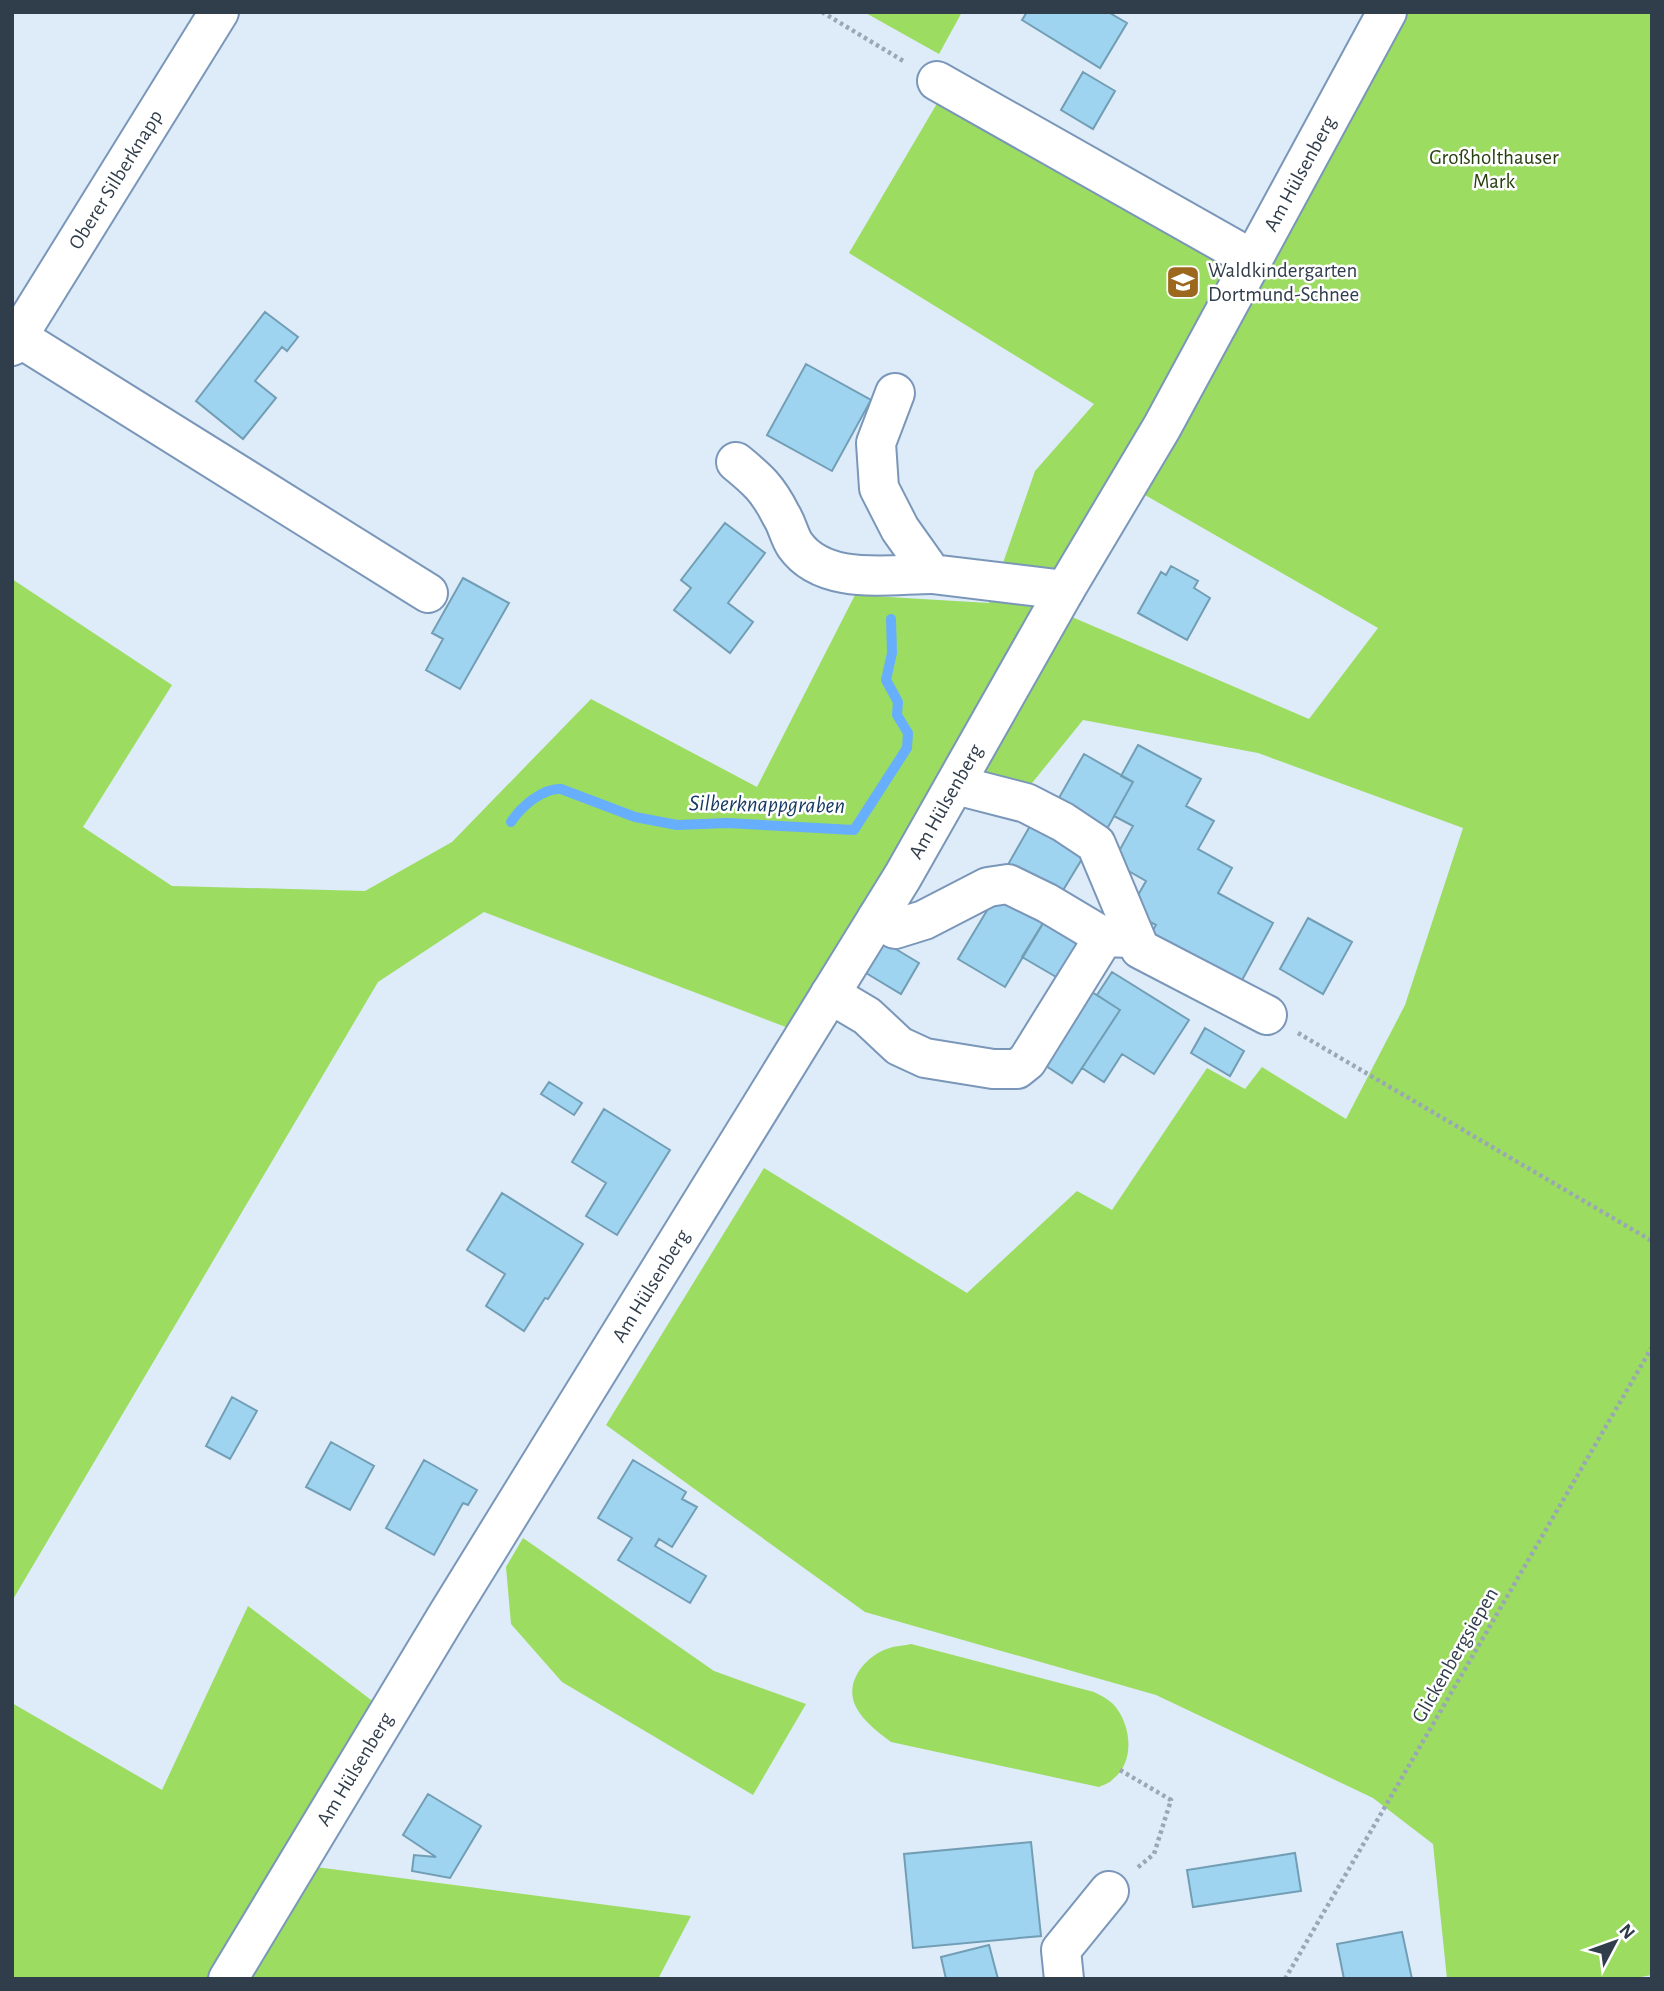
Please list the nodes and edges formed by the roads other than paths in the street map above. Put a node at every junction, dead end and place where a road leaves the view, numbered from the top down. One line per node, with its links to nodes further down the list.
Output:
1 (219, 12): 5 (street, Oberer Silberknapp)
2 (1387, 12): 4 (street, Am Hülsenberg)
3 (937, 81): 4 (street)
4 (1252, 259): 9 (street, Am Hülsenberg)
5 (15, 341): 10 (street)
6 (895, 393): 8 (street)
7 (736, 462): 8 (street)
8 (932, 574): 9 (street)
9 (1065, 590): 11 (street, Am Hülsenberg)
10 (428, 593)
11 (956, 785): 12 (street, Am Hülsenberg); 13 (street)
12 (877, 918): 13 (street); 14 (street, Am Hülsenberg)
13 (1120, 938): 14 (street); 15 (street)
14 (830, 994): 17 (street, Am Hülsenberg)
15 (1267, 1015)
16 (1109, 1891): 18 (street)
17 (228, 1979)
18 (1065, 1979)

